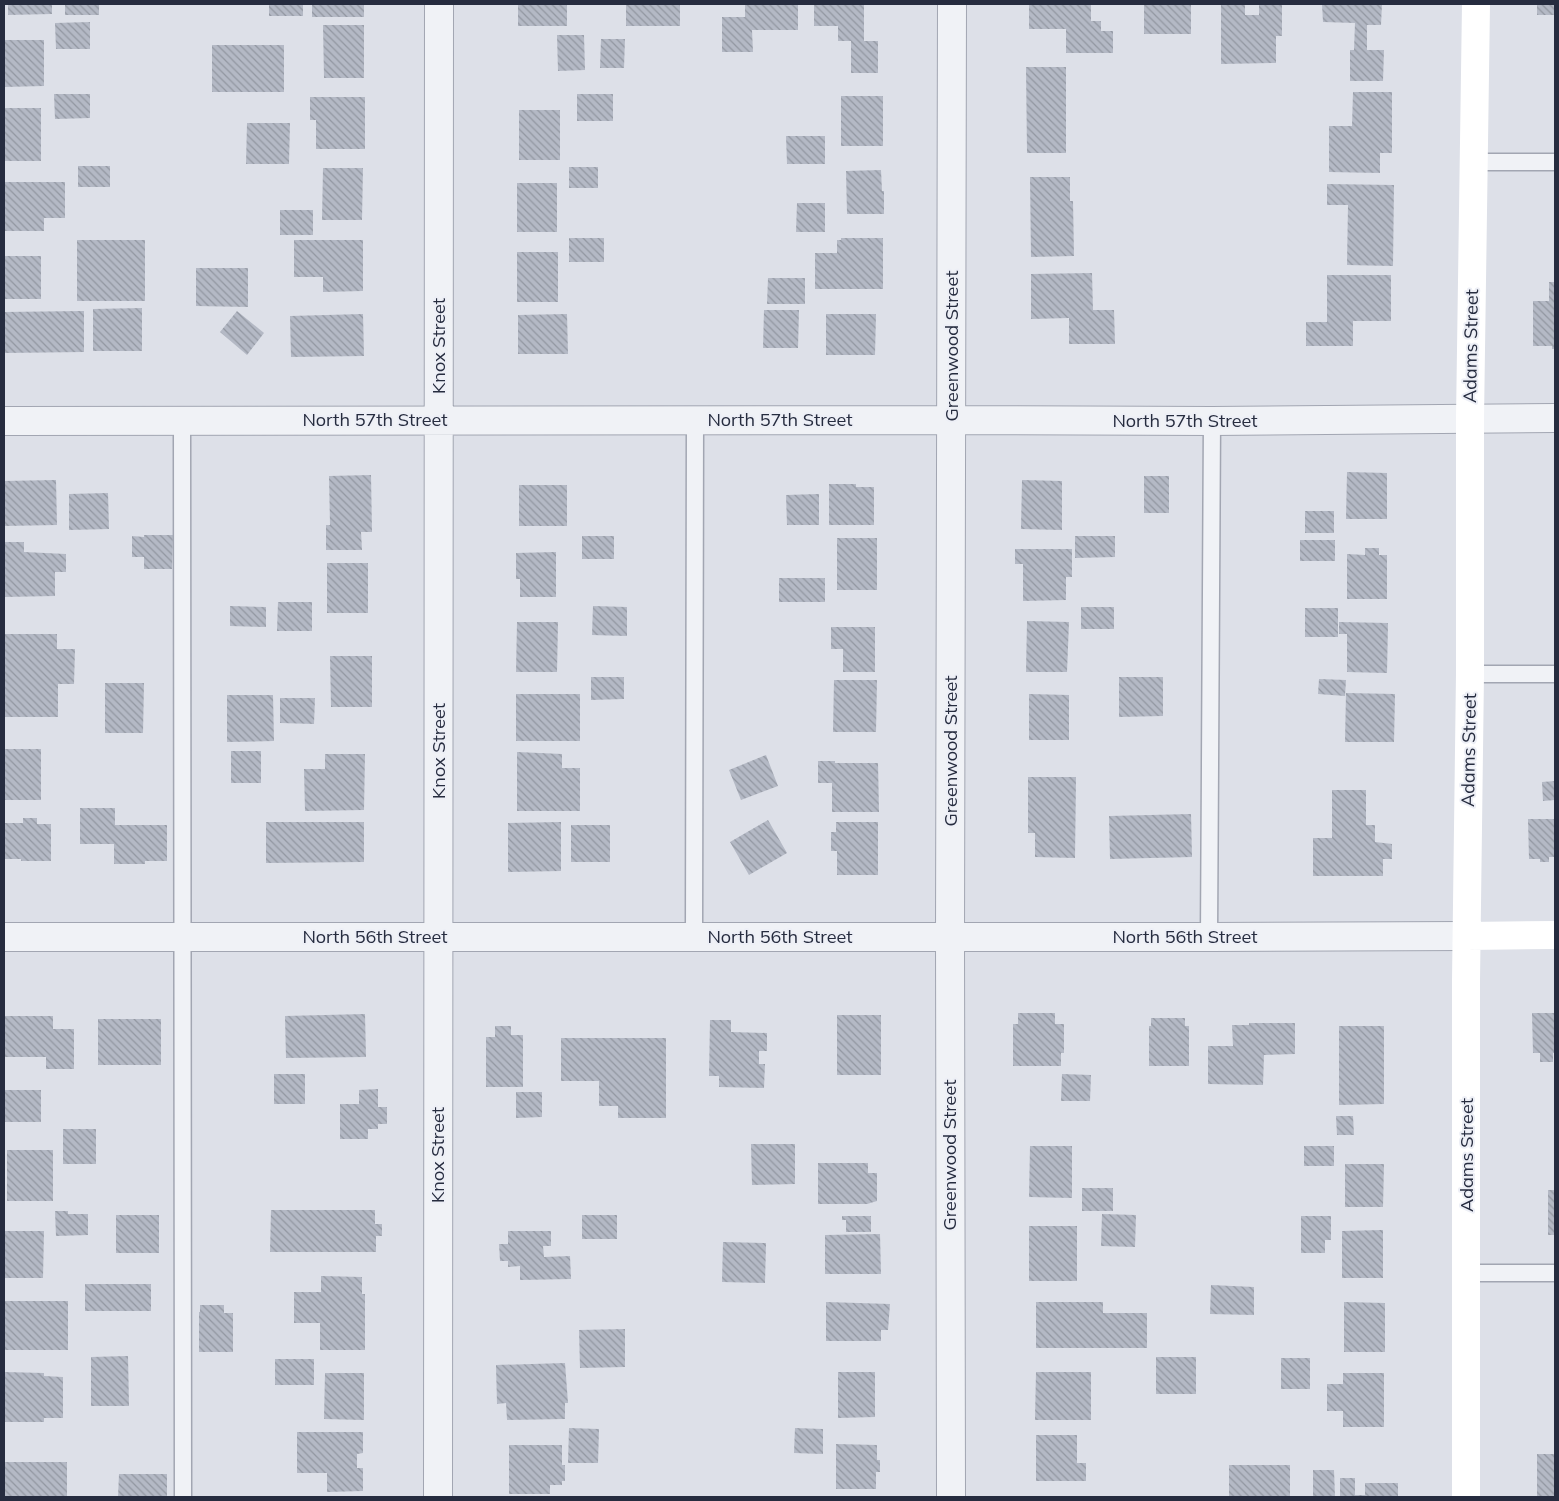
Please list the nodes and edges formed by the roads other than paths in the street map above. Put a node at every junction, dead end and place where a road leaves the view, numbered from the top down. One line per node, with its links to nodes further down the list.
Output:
1 (439, 4): 9 (street, Knox Street)
2 (952, 4): 11 (street, Greenwood Street)
3 (1476, 4): 4 (main road, Adams Street)
4 (1474, 162): 5 (lane); 7 (main road, Adams Street)
5 (1555, 162)
6 (1555, 418): 7 (street, North 57th Street)
7 (1470, 419): 13 (street, North 57th Street); 14 (main road, Adams Street)
8 (182, 420): 9 (street, North 57th Street); 12 (street, North 57th Street); 20 (lane)
9 (439, 420): 10 (street, North 57th Street); 17 (street, Knox Street)
10 (695, 420): 11 (street, North 57th Street); 21 (lane)
11 (952, 420): 13 (street, North 57th Street); 22 (street, Greenwood Street)
12 (4, 421)
13 (1212, 421): 23 (lane)
14 (1470, 674): 15 (lane); 18 (main road, Adams Street)
15 (1555, 674)
16 (1555, 935): 18 (main road, North 56th Street)
17 (439, 936): 20 (street, North 56th Street); 21 (street, North 56th Street); 27 (street, Knox Street)
18 (1467, 936): 23 (street, North 56th Street); 24 (main road, Adams Street)
19 (4, 937): 20 (street, North 56th Street)
20 (184, 937): 26 (lane)
21 (694, 937): 22 (street, North 56th Street)
22 (950, 937): 23 (street, North 56th Street); 28 (street, Greenwood Street)
23 (1209, 937)
24 (1467, 1273): 25 (lane); 29 (main road, Adams Street)
25 (1555, 1273)
26 (183, 1497)
27 (438, 1497)
28 (951, 1497)
29 (1466, 1497)

